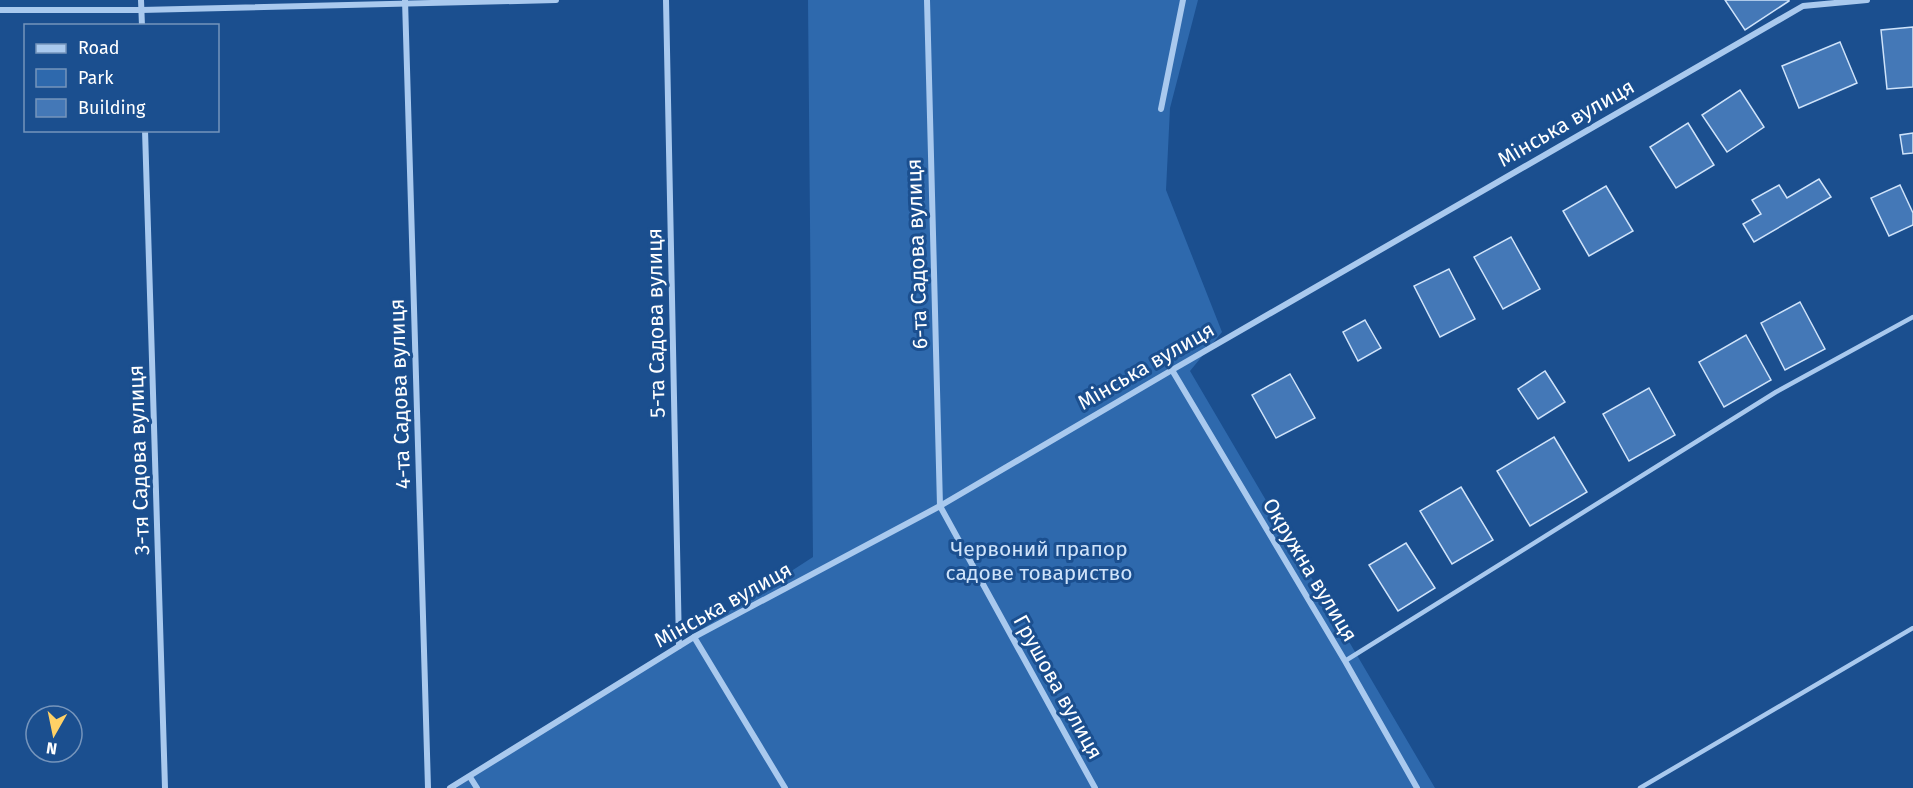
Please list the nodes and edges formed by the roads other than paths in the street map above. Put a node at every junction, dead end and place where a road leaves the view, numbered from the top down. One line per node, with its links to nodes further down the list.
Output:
1 (141, 0): 9 (street)
2 (556, 0): 7 (street)
3 (666, 0): 18 (street, 5-та Садова вулиця)
4 (927, 0): 15 (street, 6-та Садова вулиця)
5 (1183, 0): 11 (street)
6 (1867, 0): 14 (street, Мінська вулиця)
7 (405, 2): 9 (street); 22 (street, 4-та Садова вулиця)
8 (0, 10): 9 (street)
9 (141, 10): 10 (street)
10 (142, 24)
11 (1161, 109)
12 (145, 132): 21 (street, 3-тя Садова вулиця)
13 (1913, 317): 19 (lane)
14 (1172, 370): 15 (street, Мінська вулиця); 19 (street, Окружна вулиця)
15 (940, 506): 17 (street, Мінська вулиця); 26 (street, Грушова вулиця)
16 (1913, 628): 28 (lane)
17 (694, 637): 18 (street, Мінська вулиця); 25 (street)
18 (679, 646): 20 (street, Мінська вулиця)
19 (1345, 661): 27 (street, Окружна вулиця)
20 (470, 777): 23 (street, Мінська вулиця); 24 (street)
21 (165, 788)
22 (428, 788)
23 (450, 788)
24 (477, 788)
25 (785, 788)
26 (1095, 788)
27 (1418, 788)
28 (1640, 788)

